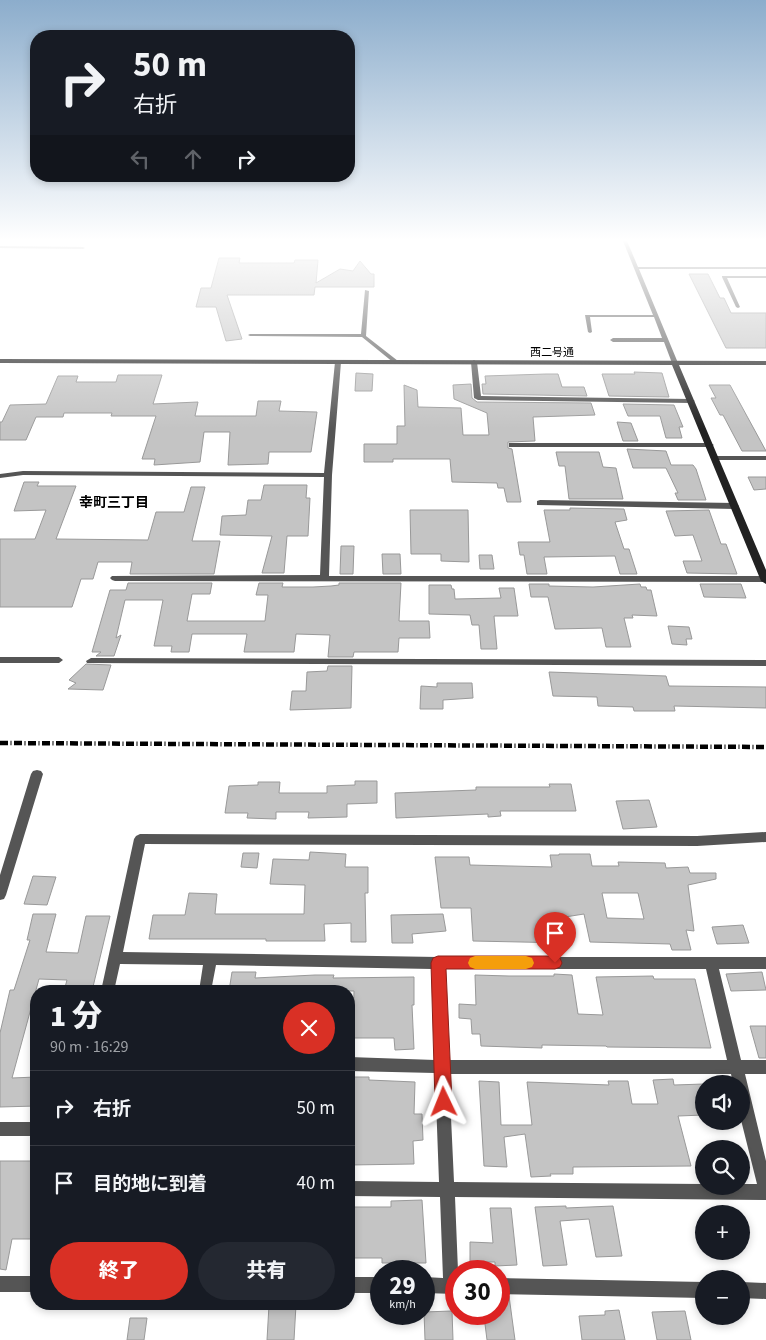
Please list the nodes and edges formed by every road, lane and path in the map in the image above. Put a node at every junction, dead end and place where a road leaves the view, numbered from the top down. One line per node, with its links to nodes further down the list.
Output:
1 (365, 304): 8 (lane)
2 (651, 304): 5 (lane)
3 (736, 304): 4 (lane)
4 (738, 307)
5 (656, 316): 6 (lane); 10 (lane)
6 (590, 332)
7 (250, 335): 8 (lane)
8 (363, 336): 13 (lane)
9 (613, 340): 10 (lane)
10 (666, 340): 15 (lane)
11 (0, 361): 12 (street, 西二号通)
12 (338, 362): 13 (street, 西二号通); 22 (street)
13 (396, 362): 14 (street, 西二号通)
14 (474, 362): 15 (street, 西二号通); 17 (street)
15 (675, 363): 16 (street, 西二号通); 17 (street)
16 (766, 363)
17 (692, 401): 19 (street)
18 (512, 445): 19 (street)
19 (710, 445): 20 (street)
20 (715, 458): 21 (street); 25 (street)
21 (766, 458)
22 (328, 474): 23 (street); 27 (street)
23 (0, 476)
24 (540, 503): 25 (street)
25 (735, 506): 28 (street)
26 (115, 578): 27 (street)
27 (324, 578): 28 (street)
28 (766, 579)
29 (0, 660): 30 (lane)
30 (59, 660)
31 (91, 661): 32 (street)
32 (766, 663)
33 (37, 774): 35 (street)
34 (766, 837): 36 (street)
35 (0, 895)
36 (116, 958): 37 (street); 41 (street)
37 (210, 960): 38 (street); 42 (street)
38 (438, 963): 39 (street); 45 (street)
39 (711, 963): 40 (street); 44 (street)
40 (766, 963)
41 (109, 985)
42 (206, 985)
43 (355, 1064): 45 (street)
44 (736, 1066): 45 (street); 46 (street); 47 (street)
45 (442, 1067): 52 (street)
46 (766, 1067)
47 (738, 1075)
48 (750, 1126): 53 (street)
49 (0, 1129): 50 (street)
50 (30, 1130)
51 (355, 1189): 52 (street)
52 (447, 1189): 53 (street); 54 (street)
53 (766, 1192)
54 (452, 1260)
55 (0, 1284): 56 (street)
56 (30, 1284)
57 (355, 1285): 58 (street)
58 (370, 1285)
59 (510, 1286): 60 (street)
60 (695, 1290)
61 (750, 1290): 62 (street)
62 (766, 1291)

